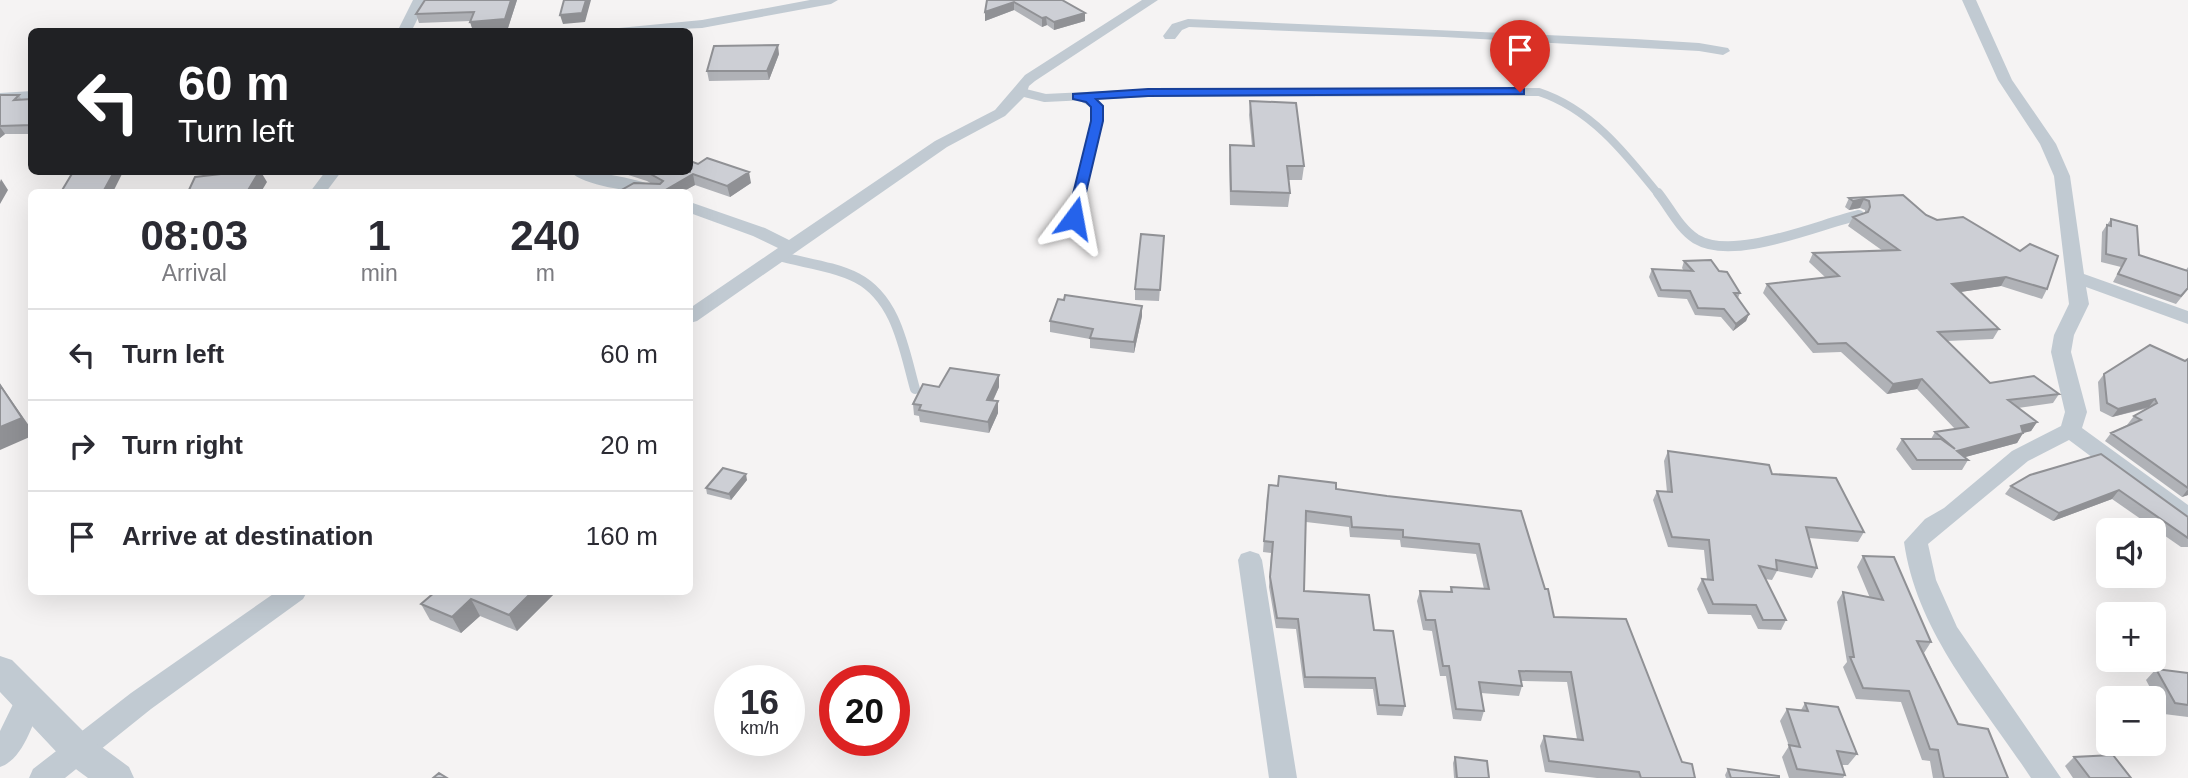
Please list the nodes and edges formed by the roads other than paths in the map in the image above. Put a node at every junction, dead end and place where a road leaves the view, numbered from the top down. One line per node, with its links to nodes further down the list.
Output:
1 (420, 0): 5 (street)
2 (831, 0): 6 (street)
3 (1151, 0): 9 (street)
4 (1969, 0): 19 (street)
5 (406, 28)
6 (652, 28)
7 (1170, 36): 8 (street)
8 (1723, 51)
9 (1021, 92): 11 (lane); 18 (street)
10 (28, 96): 12 (street)
11 (1077, 96): 16 (lane); 17 (lane)
12 (0, 98)
13 (588, 175): 14 (street)
14 (641, 189)
15 (693, 207): 18 (street)
16 (1859, 215)
17 (1074, 218)
18 (785, 252): 20 (street); 22 (lane)
19 (2076, 277): 21 (street); 23 (street)
20 (693, 315)
21 (2188, 318)
22 (915, 389)
23 (2071, 430): 24 (street); 34 (street)
24 (2188, 517)
25 (1250, 561): 33 (street)
26 (290, 595): 29 (street)
27 (0, 670): 28 (street)
28 (29, 700): 29 (street); 30 (street)
29 (78, 750): 31 (street); 32 (street)
30 (0, 755)
31 (43, 778)
32 (116, 778)
33 (1283, 778)
34 (2047, 778)

